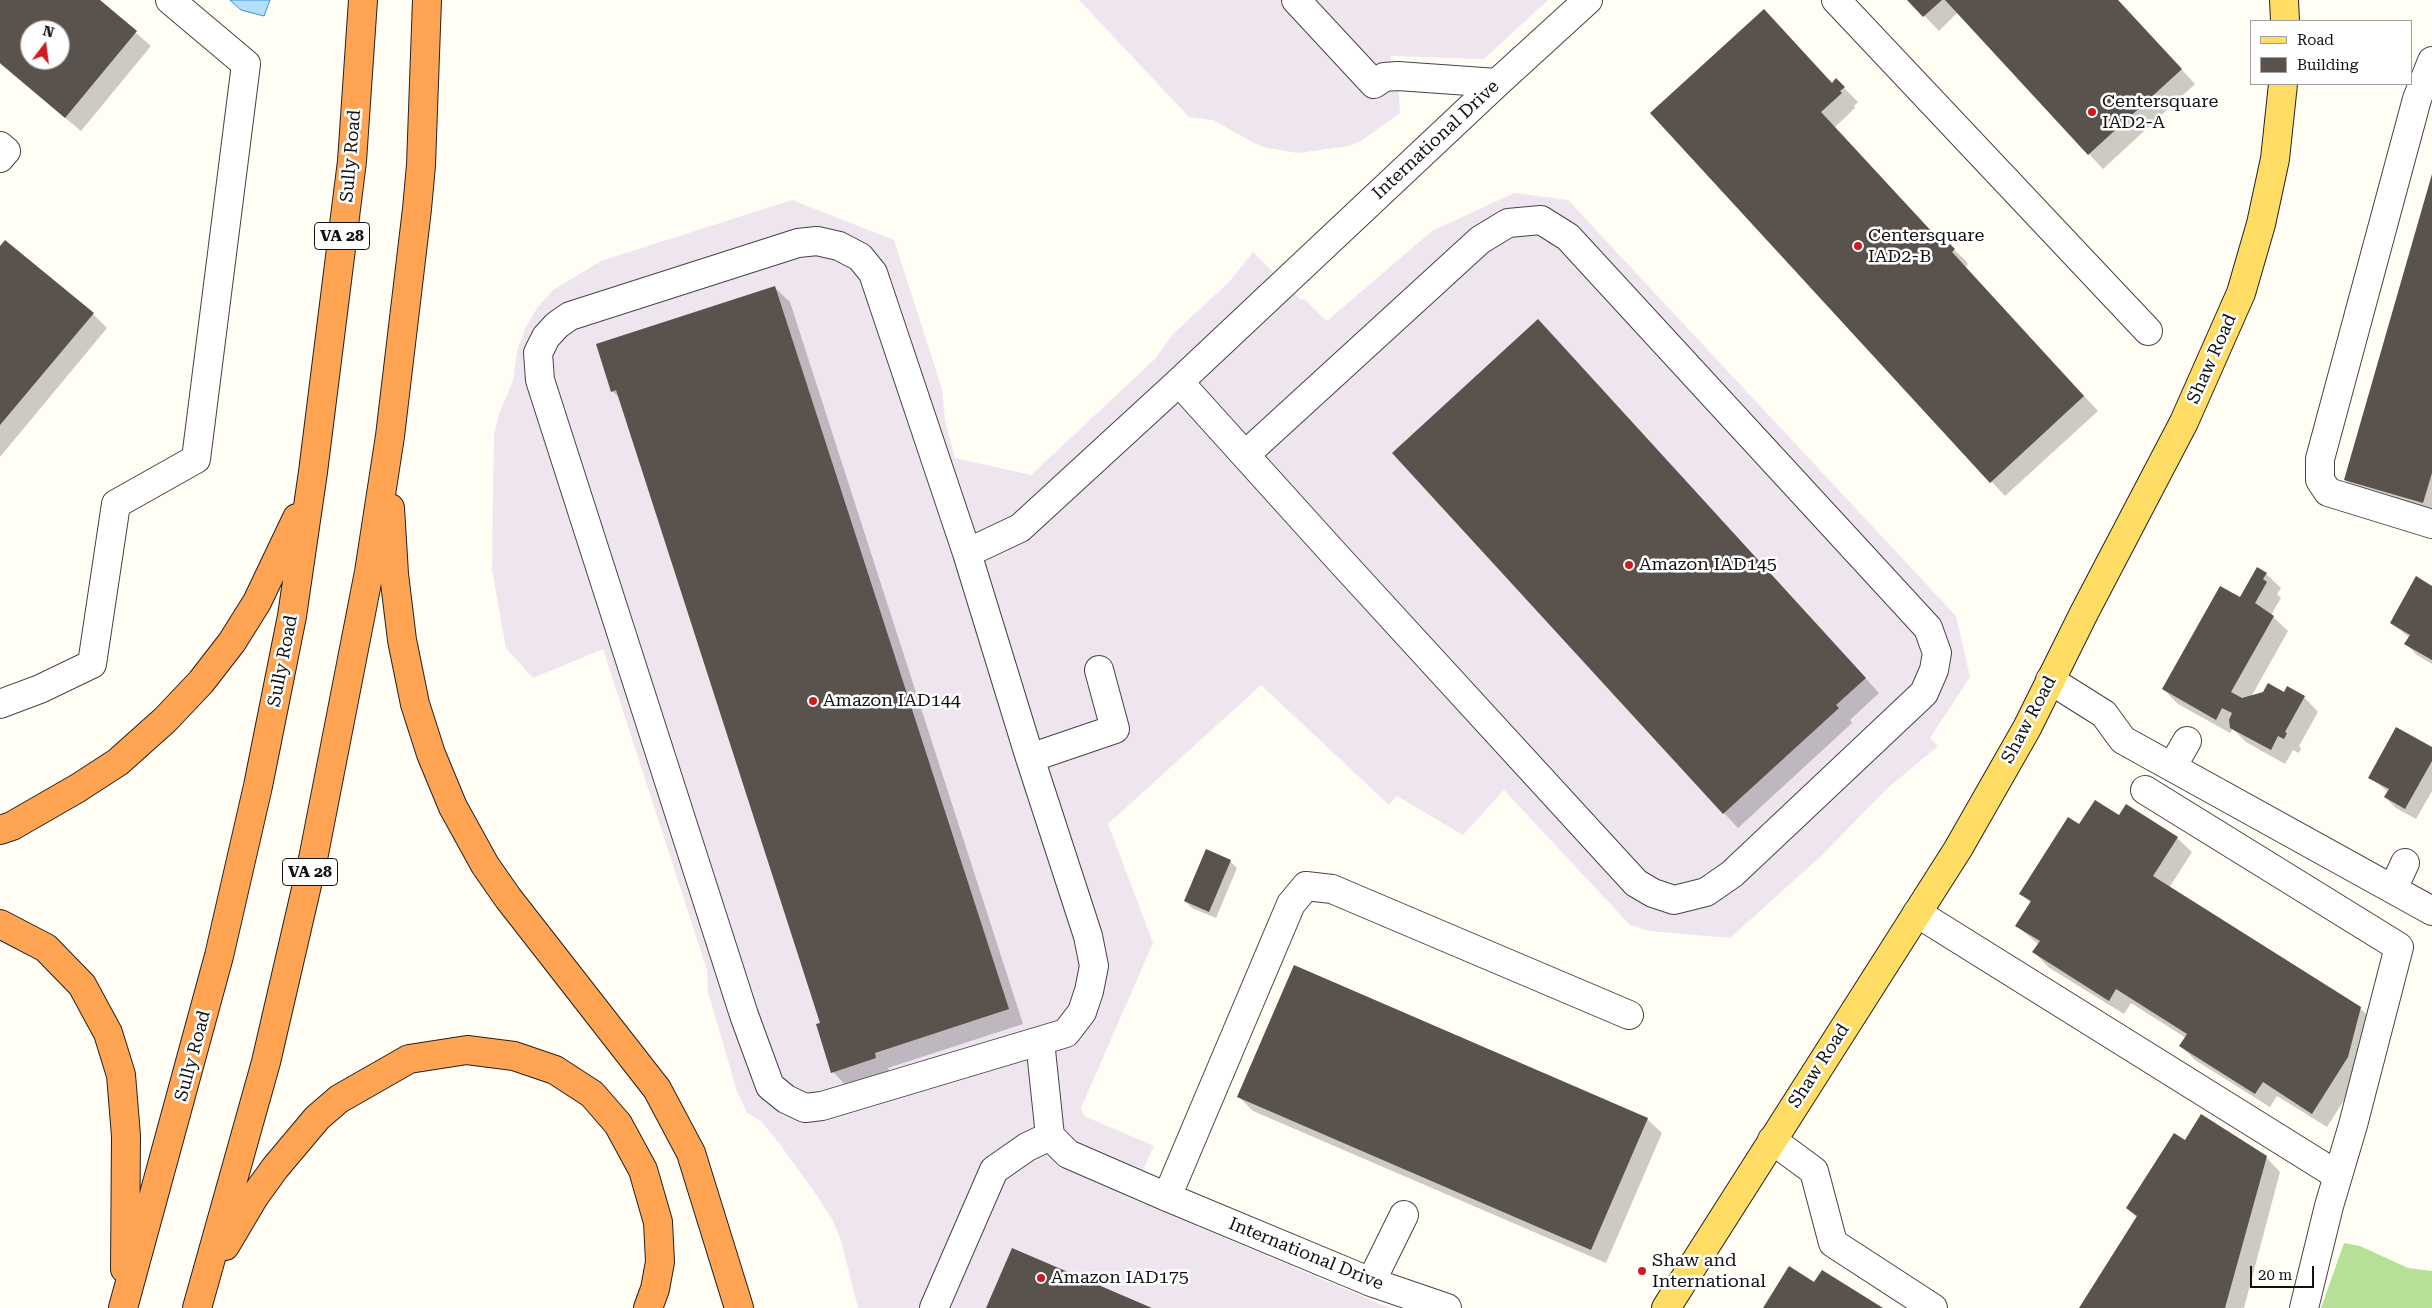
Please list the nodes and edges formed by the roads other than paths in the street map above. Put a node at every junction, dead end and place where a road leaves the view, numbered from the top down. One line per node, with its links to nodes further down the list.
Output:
1 (170, 0): 23 (street)
2 (363, 0): 18 (highway, Sully Road / VA 28)
3 (427, 0): 16 (highway, VA 28)
4 (1296, 0): 10 (street)
5 (1588, 0): 10 (street, International Drive)
6 (1836, 0): 14 (street)
7 (2284, 0): 8 (main road)
8 (2285, 20)
9 (2432, 61): 19 (street)
10 (1497, 83): 15 (street, International Drive)
11 (2283, 85): 22 (main road, Shaw Road)
12 (0, 146): 13 (street)
13 (0, 158)
14 (2148, 331)
15 (1180, 382): 17 (street); 20 (street, International Drive)
16 (390, 436): 42 (highway, VA 28); 45 (highway)
17 (1245, 455): 17 (street)
18 (313, 472): 28 (highway); 43 (highway, Sully Road / VA 28)
19 (2432, 524)
20 (967, 553): 25 (street); 35 (street)
21 (1099, 670): 25 (street)
22 (2050, 680): 26 (street); 32 (main road, Shaw Road)
23 (0, 704)
24 (2187, 741): 26 (street)
25 (1030, 758): 35 (street)
26 (2172, 767): 30 (street)
27 (2145, 790): 38 (street)
28 (0, 830)
29 (2405, 863): 30 (street)
30 (2393, 889): 31 (street)
31 (2432, 910)
32 (1918, 913): 37 (main road, Shaw Road); 38 (street)
33 (0, 924): 43 (highway)
34 (1629, 1015): 39 (street)
35 (1040, 1041): 36 (street)
36 (1050, 1136): 39 (street, International Drive); 46 (street)
37 (1772, 1140): 48 (main road, Shaw Road); 49 (street)
38 (2337, 1174): 50 (street)
39 (1167, 1197): 41 (street, International Drive)
40 (1404, 1215): 41 (street)
41 (1371, 1282): 47 (street, International Drive)
42 (198, 1305): 44 (highway)
43 (124, 1306)
44 (648, 1308)
45 (739, 1308)
46 (934, 1308)
47 (1447, 1308)
48 (1666, 1308)
49 (1933, 1308)
50 (2304, 1308)

